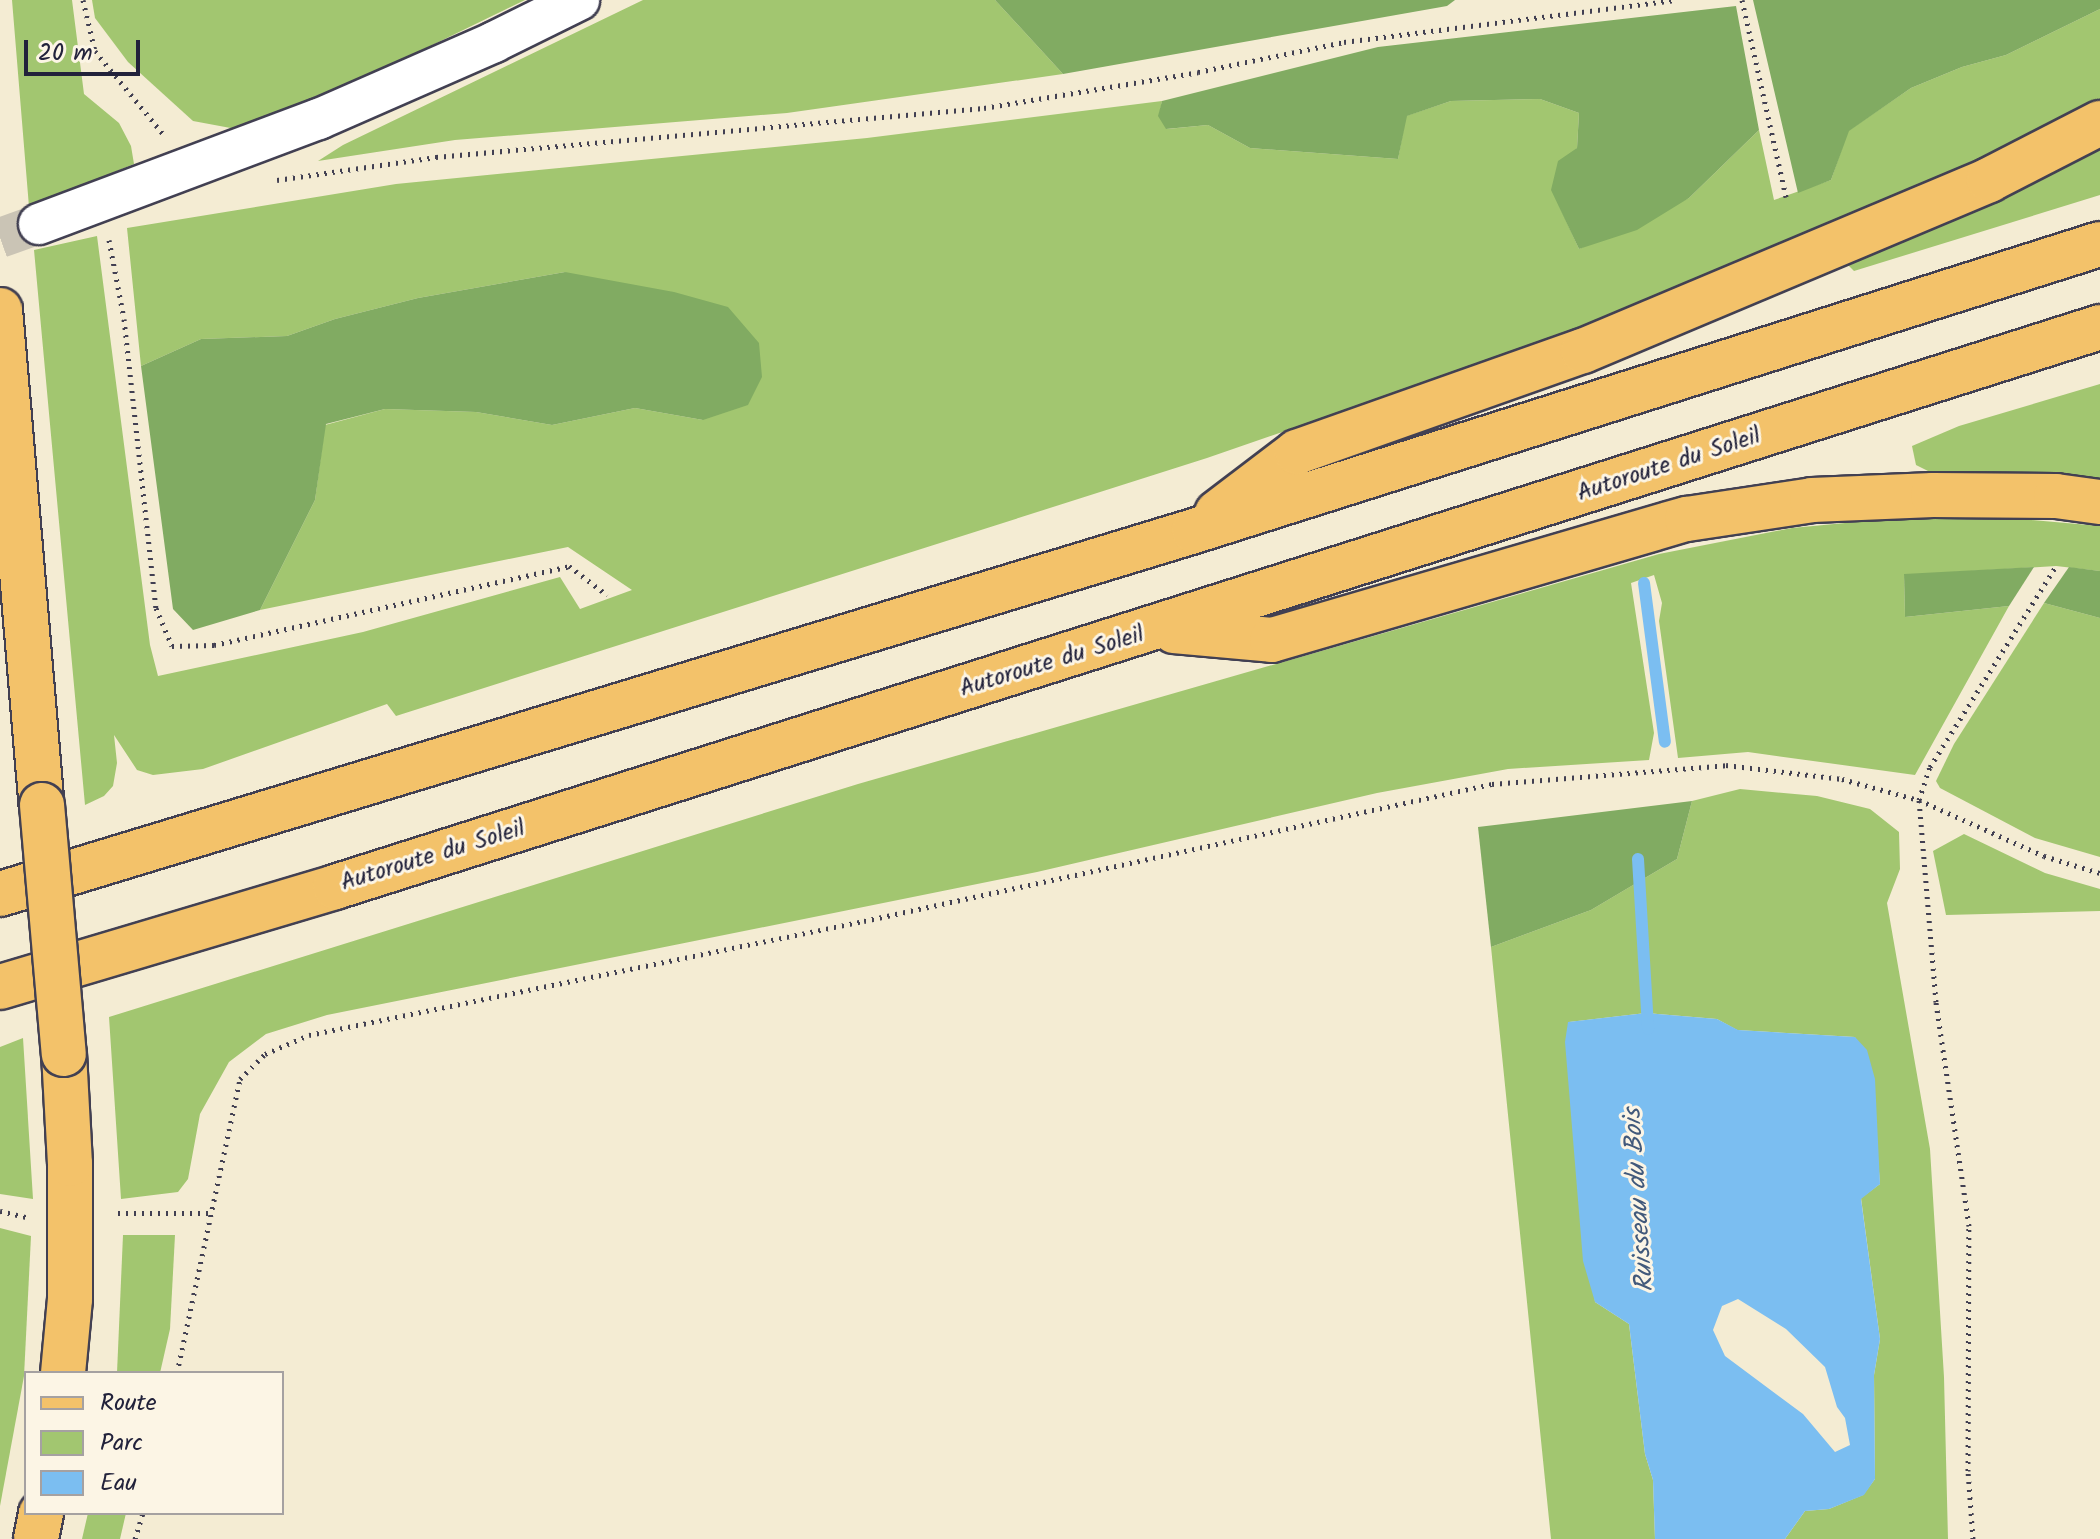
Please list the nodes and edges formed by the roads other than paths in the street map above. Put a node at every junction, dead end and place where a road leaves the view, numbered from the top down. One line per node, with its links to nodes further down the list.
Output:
1 (579, 0): 3 (street)
2 (2100, 123): 8 (main road)
3 (39, 224)
4 (2100, 244): 8 (main road)
5 (0, 310): 12 (main road, bridge)
6 (2100, 327): 9 (main road, Autoroute du Soleil)
7 (2100, 502): 9 (main road)
8 (1194, 531): 10 (main road)
9 (1153, 630): 11 (main road, Autoroute du Soleil)
10 (0, 894)
11 (0, 987)
12 (63, 1371)
13 (41, 1515): 14 (main road)
14 (36, 1539)

